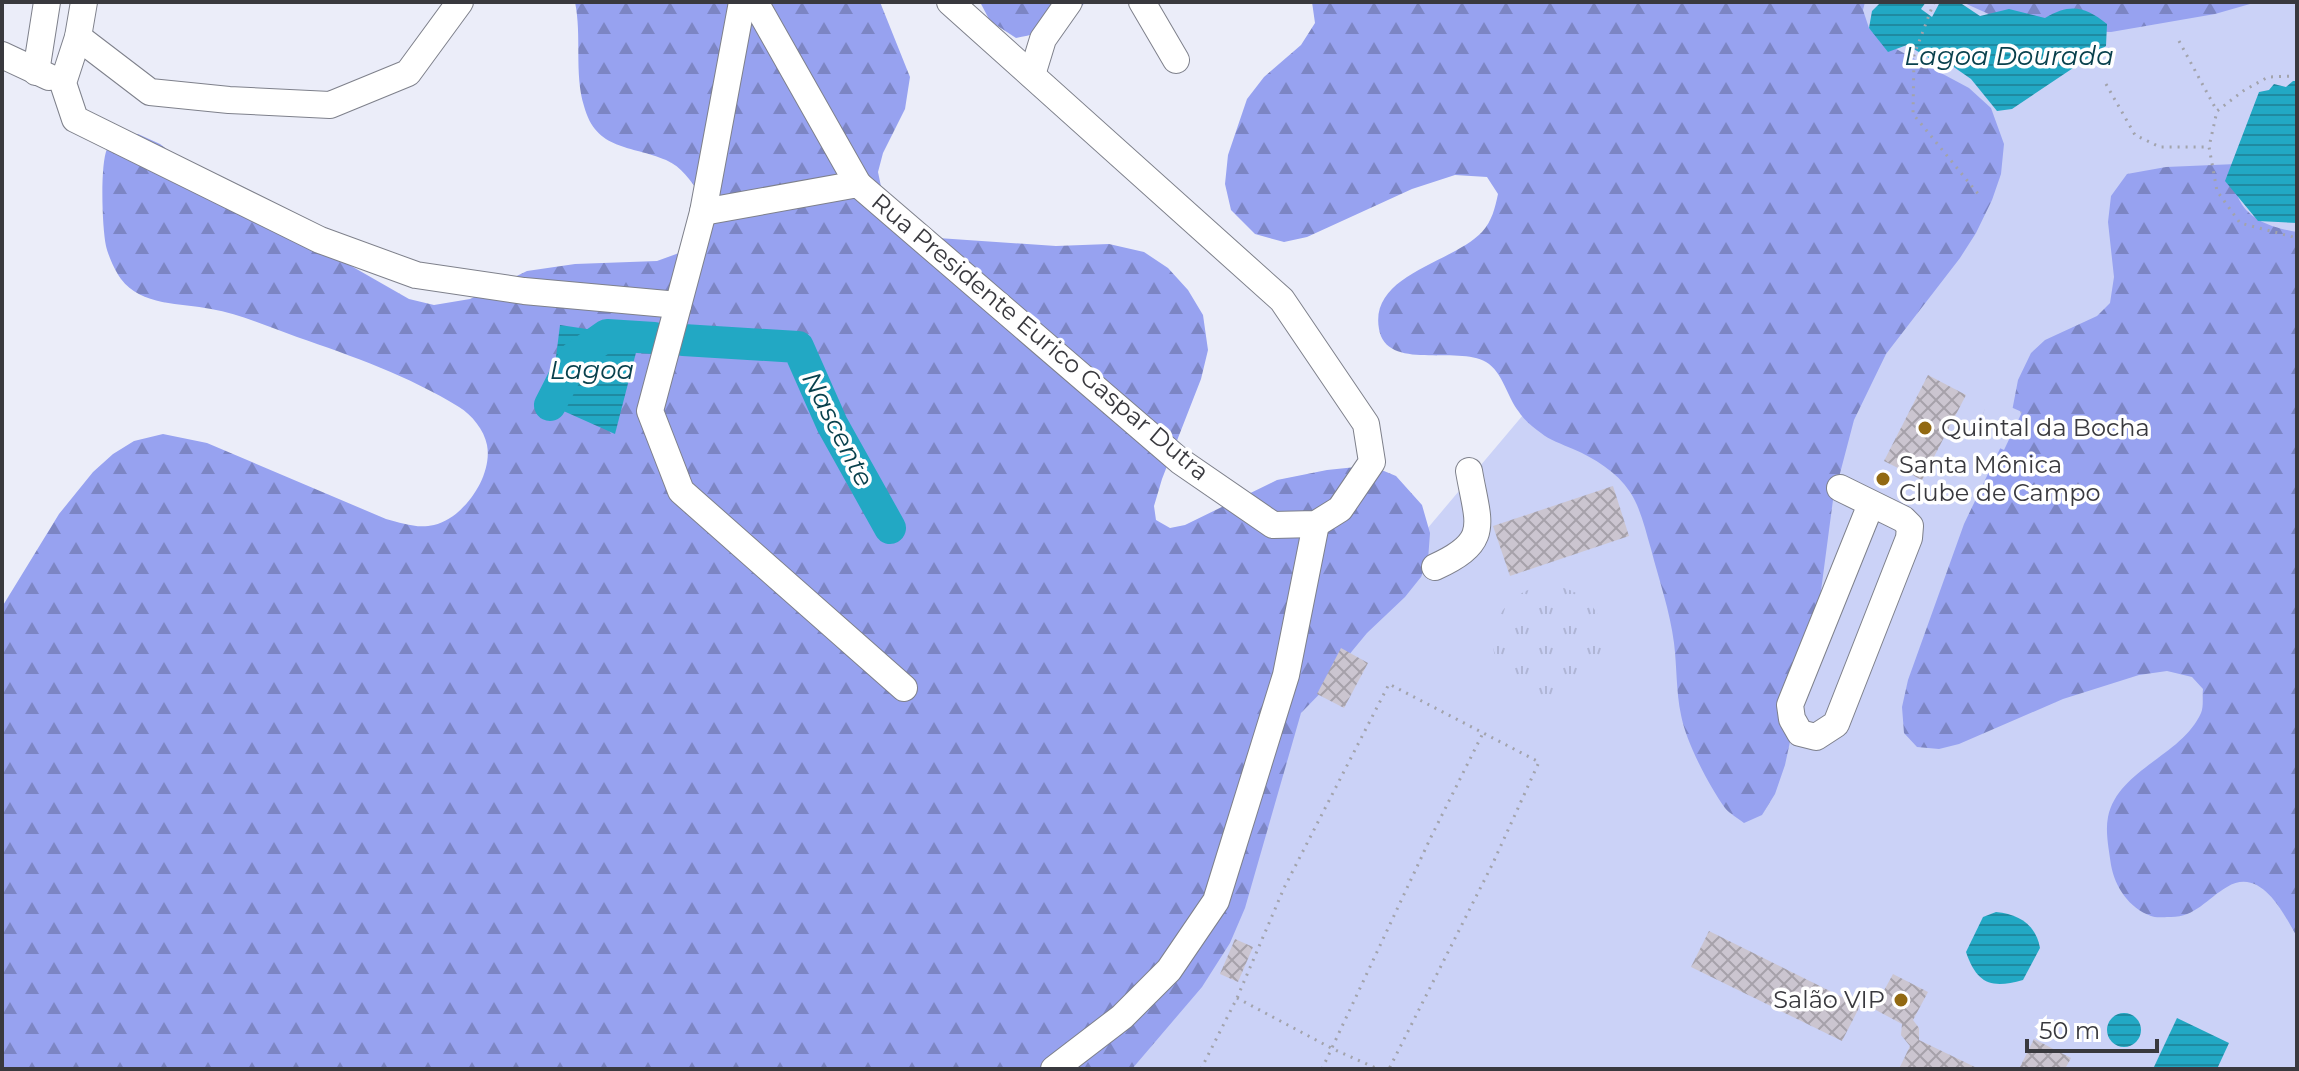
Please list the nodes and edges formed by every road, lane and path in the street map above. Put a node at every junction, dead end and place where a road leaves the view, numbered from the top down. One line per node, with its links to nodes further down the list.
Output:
1 (47, 2): 14 (street)
2 (84, 2): 10 (street)
3 (460, 2): 10 (street)
4 (742, 2): 23 (street)
5 (755, 2): 21 (street)
6 (950, 2): 15 (street)
7 (1069, 2): 15 (street)
8 (1142, 2): 13 (street)
9 (1934, 2): 22 (path)
10 (78, 37): 17 (street)
11 (2179, 41): 19 (path)
12 (2, 55): 14 (street)
13 (1176, 60)
14 (36, 72): 17 (street)
15 (1032, 75): 29 (street)
16 (2297, 76): 19 (path)
17 (63, 83): 25 (street)
18 (2106, 84): 20 (path)
19 (2217, 111): 20 (path)
20 (2209, 147): 24 (path)
21 (858, 184): 23 (street, Rua Presidente Eurico Gaspar Dutra); 29 (street, Rua Presidente Eurico Gaspar Dutra)
22 (1979, 195)
23 (703, 212): 25 (street)
24 (2297, 238)
25 (678, 305): 31 (street)
26 (1469, 471): 30 (street)
27 (1840, 488): 28 (street)
28 (1871, 504): 28 (street)
29 (1316, 524): 35 (street)
30 (1435, 567)
31 (904, 688)
32 (1483, 733): 33 (path); 34 (path); 39 (path)
33 (1237, 998): 34 (path); 36 (path)
34 (1333, 1049): 37 (path); 38 (path)
35 (1054, 1069)
36 (1201, 1069)
37 (1322, 1069)
38 (1378, 1069)
39 (1389, 1069)

